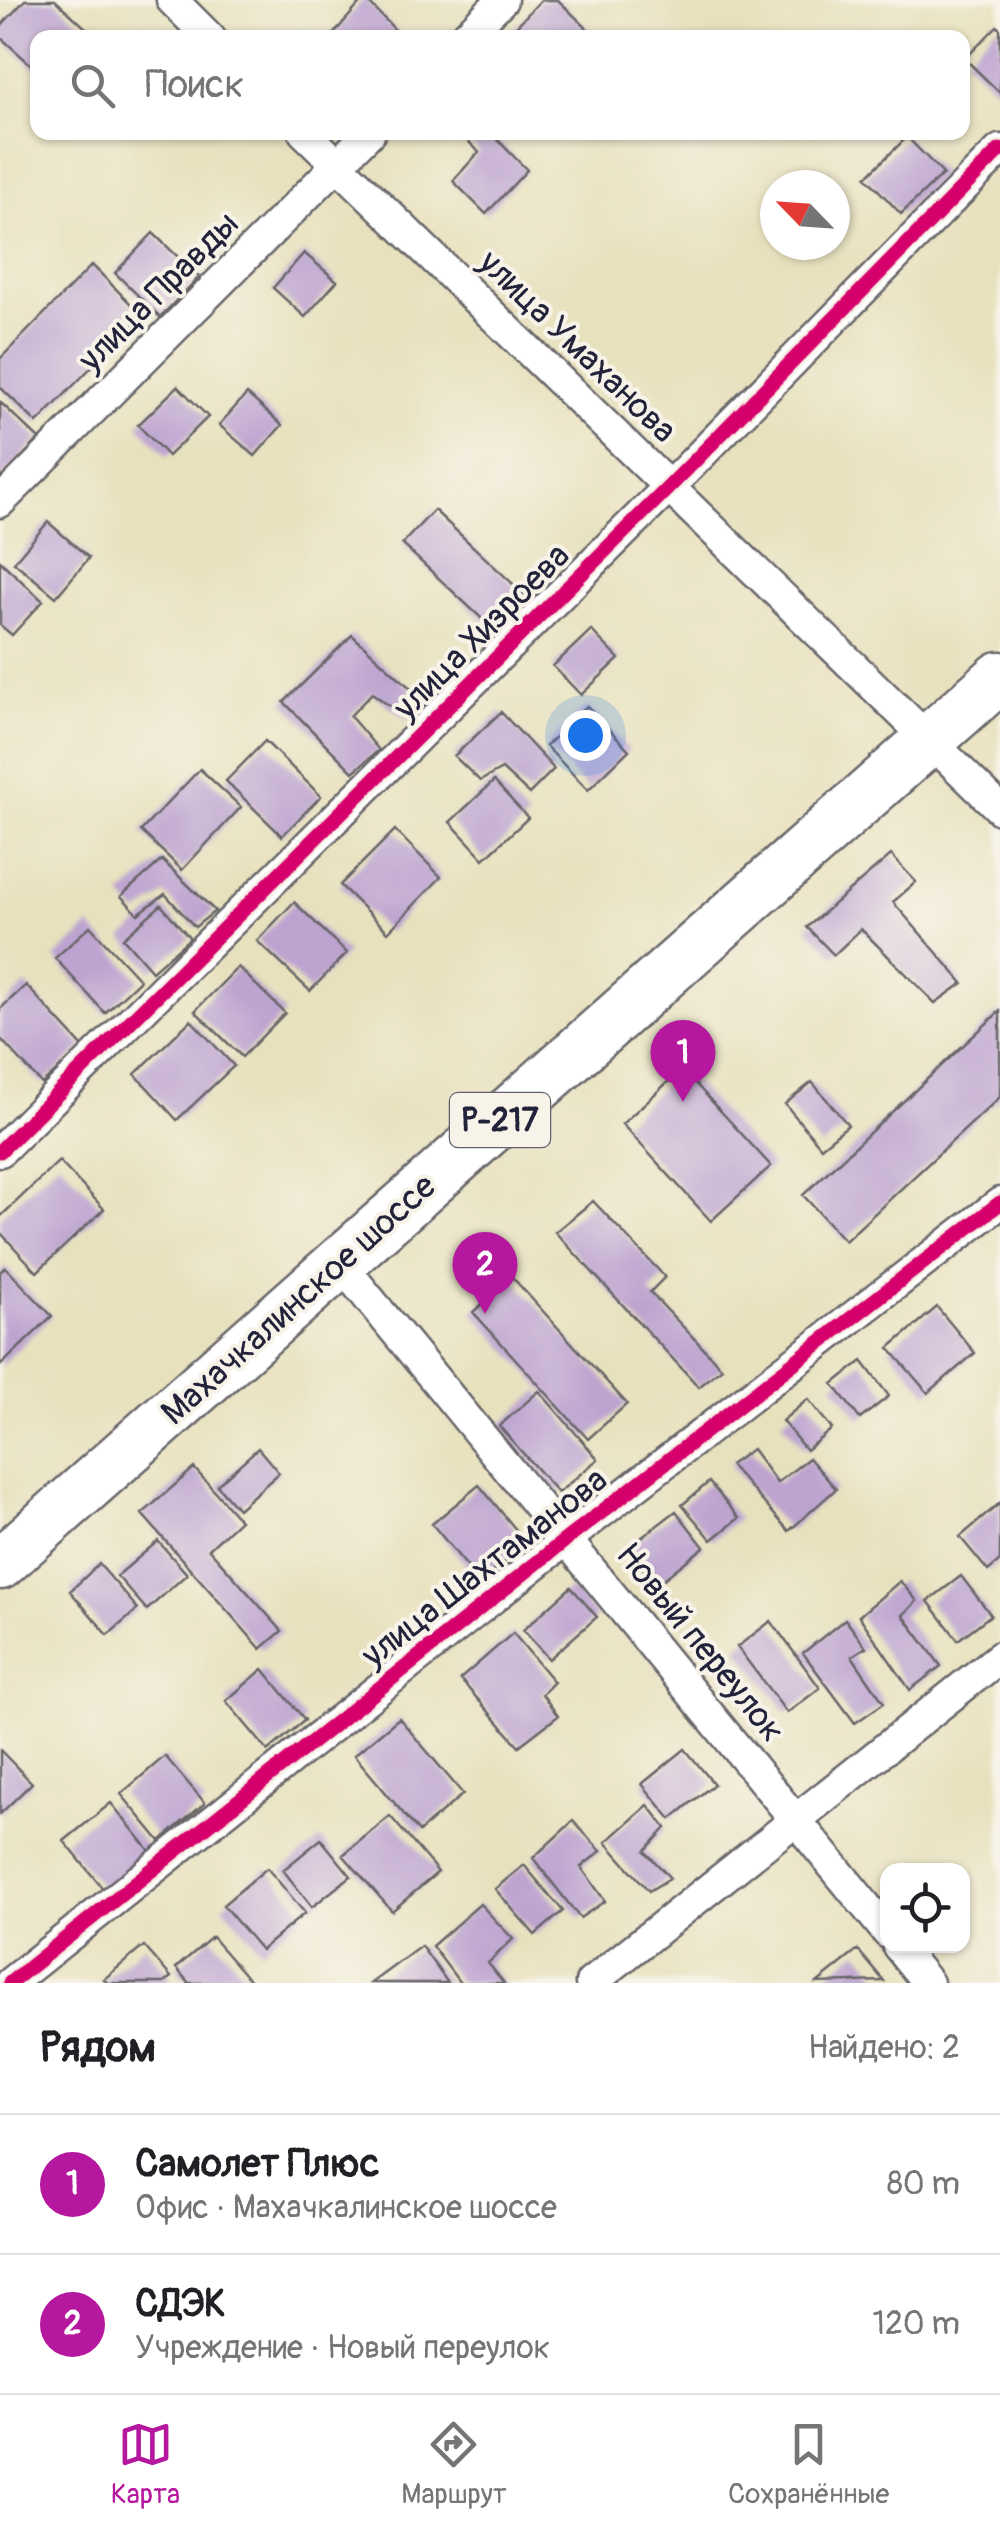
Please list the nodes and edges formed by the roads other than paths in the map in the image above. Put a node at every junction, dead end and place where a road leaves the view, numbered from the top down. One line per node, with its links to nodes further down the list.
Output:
1 (172, 0): 3 (street)
2 (502, 0): 4 (street)
3 (202, 30)
4 (472, 30)
5 (312, 140): 8 (street, улица Умаханова)
6 (362, 140): 8 (street, улица Правды)
7 (1000, 150): 9 (street, улица Хизроева)
8 (337, 166): 9 (street, улица Умаханова); 10 (street, улица Правды)
9 (670, 486): 12 (street, улица Умаханова); 14 (street, улица Хизроева)
10 (0, 502)
11 (1000, 677): 12 (highway, Махачкалинское шоссе / Р-217)
12 (929, 740): 13 (street, улица Умаханова); 16 (highway, Махачкалинское шоссе / Р-217)
13 (1000, 809)
14 (0, 1151)
15 (1000, 1203): 17 (street, улица Шахтаманова)
16 (340, 1262): 17 (street, Новый переулок); 18 (highway, Махачкалинское шоссе / Р-217)
17 (568, 1538): 20 (street, Новый переулок); 23 (street, улица Шахтаманова)
18 (0, 1564)
19 (1000, 1657): 20 (street)
20 (795, 1818): 21 (street, Новый переулок); 24 (street)
21 (880, 1923)
22 (904, 1953): 25 (street)
23 (10, 1983)
24 (592, 1983)
25 (928, 1983)

